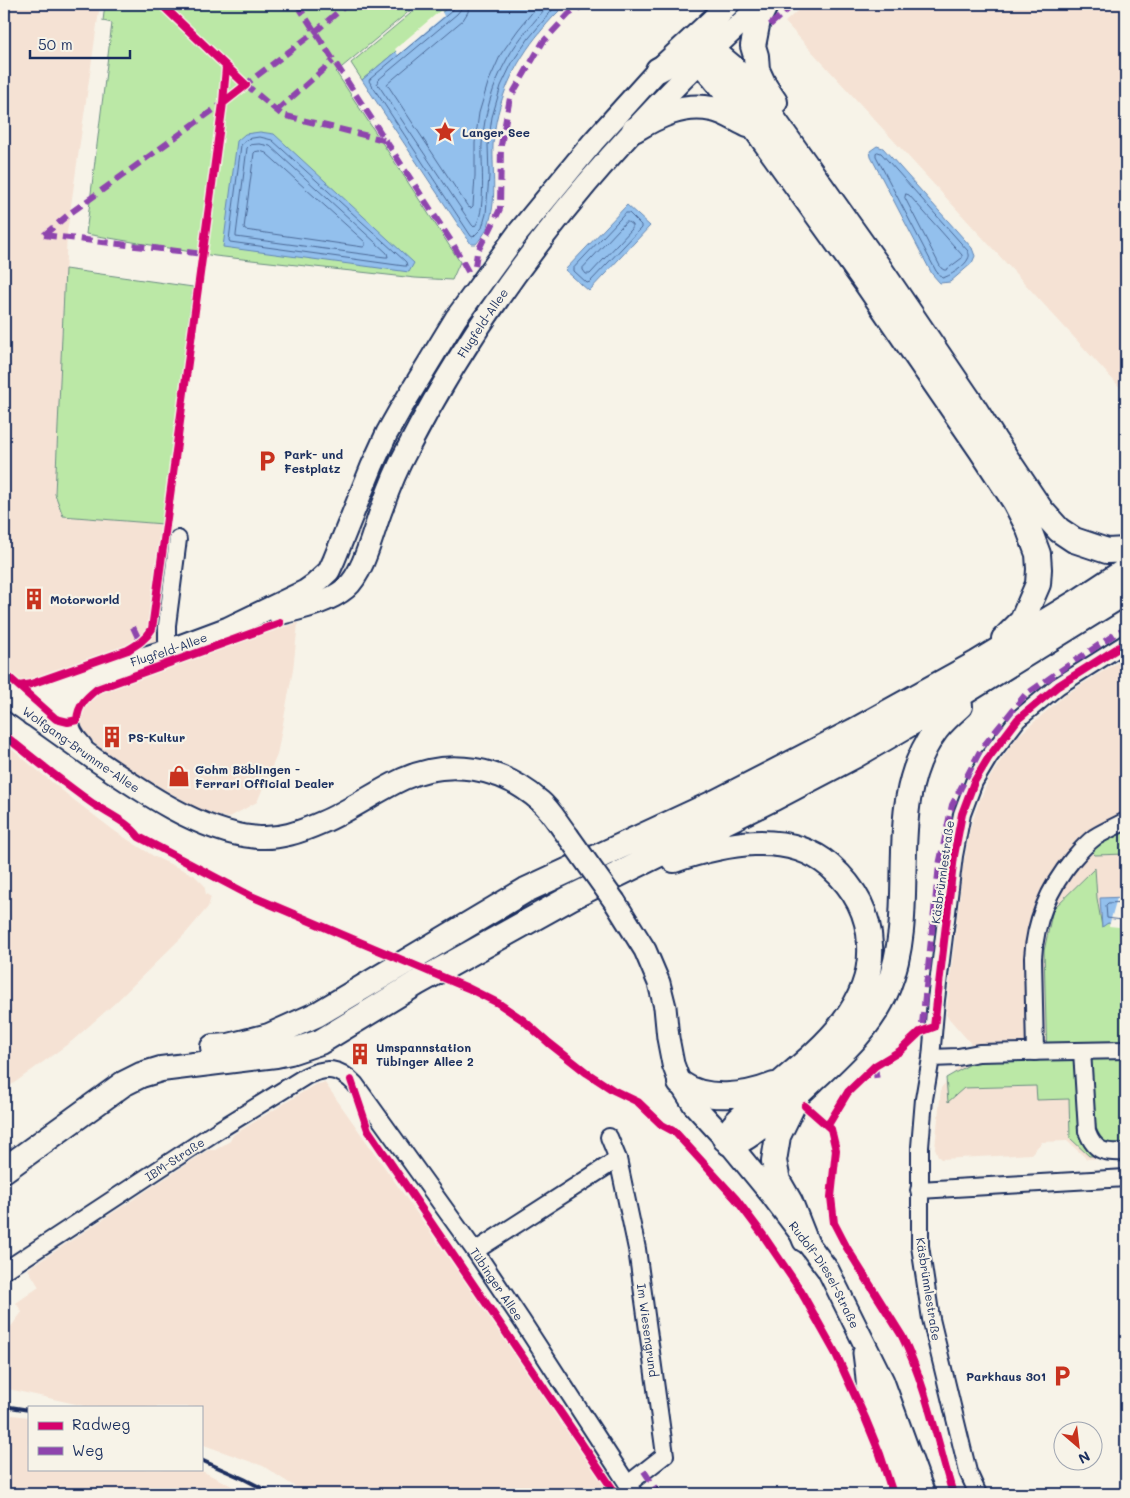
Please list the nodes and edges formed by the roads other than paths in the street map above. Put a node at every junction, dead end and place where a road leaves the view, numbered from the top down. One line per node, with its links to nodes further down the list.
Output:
1 (762, 4): 4 (main road, Flugfeld-Allee)
2 (766, 4): 8 (highway)
3 (724, 8): 4 (highway); 5 (main road, Flugfeld-Allee)
4 (703, 58): 5 (highway); 6 (highway); 7 (main road, Flugfeld-Allee); 8 (highway)
5 (658, 70): 13 (main road, Flugfeld-Allee)
6 (754, 128): 7 (highway); 17 (highway)
7 (634, 130): 13 (main road, Flugfeld-Allee)
8 (880, 269): 10 (highway)
9 (178, 540): 15 (street)
10 (1126, 550)
11 (1126, 570): 17 (highway)
12 (1126, 592): 16 (highway)
13 (228, 628): 15 (main road, Flugfeld-Allee)
14 (1126, 643): 28 (street, Käsbrünnlestraße)
15 (169, 650): 18 (main road, Flugfeld-Allee)
16 (1024, 656): 24 (highway); 31 (highway)
17 (977, 663): 35 (highway)
18 (108, 669): 19 (main road, Flugfeld-Allee); 20 (main road, Flugfeld-Allee)
19 (84, 684): 20 (main road, Flugfeld-Allee); 21 (main road)
20 (19, 705): 21 (main road, Wolfgang-Brumme-Allee)
21 (90, 756): 23 (main road, Wolfgang-Brumme-Allee)
22 (1126, 821): 26 (street)
23 (568, 836): 30 (main road, Rudolf-Diesel-Straße, bridge)
24 (570, 898): 31 (highway); 37 (highway)
25 (1126, 1050): 27 (street)
26 (1035, 1052): 27 (street); 28 (street)
27 (1082, 1052): 34 (street)
28 (931, 1058): 39 (street, Käsbrünnlestraße)
29 (351, 1080): 41 (street, Tübinger Allee); 42 (street, IBM-Straße)
30 (680, 1083): 31 (highway); 33 (main road, Rudolf-Diesel-Straße)
31 (789, 1089): 33 (highway); 40 (highway)
32 (609, 1137): 36 (street, Im Wiesengrund)
33 (727, 1141): 40 (main road, Rudolf-Diesel-Straße)
34 (1126, 1152)
35 (4, 1153)
36 (618, 1159): 41 (street); 44 (street, Im Wiesengrund)
37 (4, 1170)
38 (1126, 1178): 39 (street)
39 (919, 1190): 47 (street, Käsbrünnlestraße)
40 (805, 1240): 43 (main road, Rudolf-Diesel-Straße)
41 (475, 1251): 44 (street, Tübinger Allee)
42 (4, 1271)
43 (856, 1326): 45 (main road); 46 (main road, Rudolf-Diesel-Straße)
44 (631, 1489)
45 (904, 1494)
46 (924, 1494)
47 (978, 1494)

